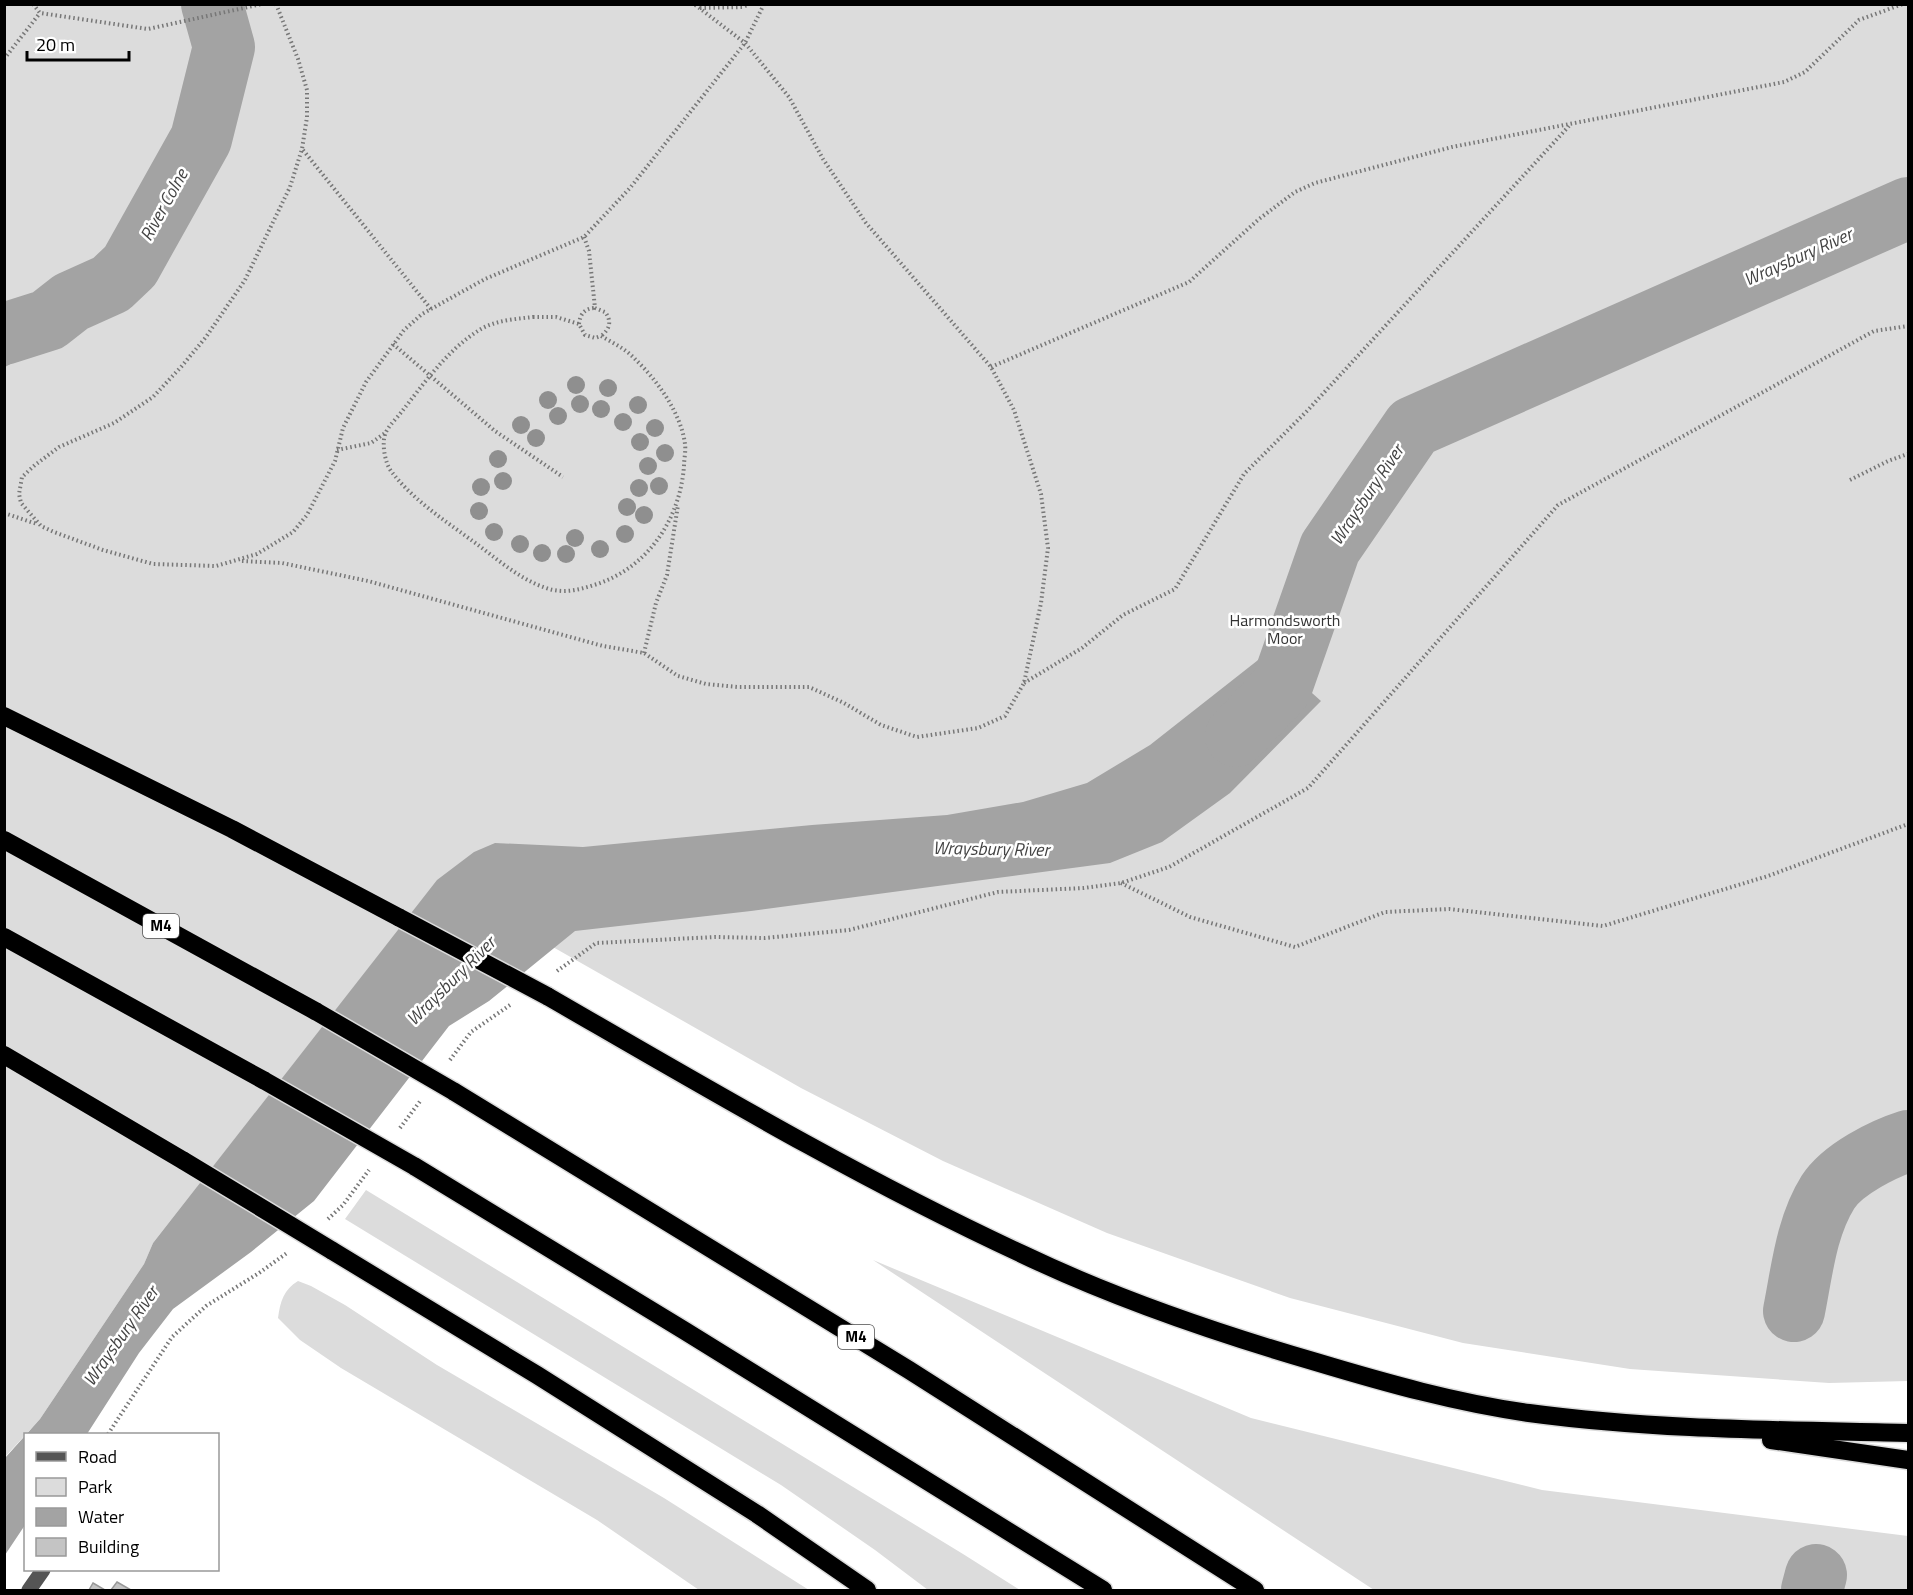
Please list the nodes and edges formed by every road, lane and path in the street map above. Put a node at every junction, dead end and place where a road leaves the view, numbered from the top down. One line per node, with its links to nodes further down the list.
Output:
1 (33, 4): 9 (path)
2 (262, 4): 9 (path)
3 (276, 4): 13 (path)
4 (694, 4): 8 (path)
5 (749, 4): 8 (path)
6 (764, 4): 10 (path)
7 (1903, 4): 12 (path)
8 (699, 8): 10 (path)
9 (40, 13): 11 (path)
10 (745, 43): 14 (path); 21 (path)
11 (4, 59)
12 (1569, 125): 21 (path); 33 (path)
13 (302, 149): 16 (path); 30 (path)
14 (584, 237): 15 (path); 16 (path)
15 (595, 308): 17 (path); 19 (path)
16 (431, 309): 20 (path)
17 (579, 324): 19 (path); 22 (path)
18 (1908, 326): 37 (path)
19 (602, 336): 28 (path)
20 (393, 344): 22 (path); 24 (path)
21 (991, 367): 33 (path)
22 (431, 376): 23 (path); 26 (path)
23 (385, 433): 24 (path); 28 (path)
24 (337, 450): 31 (path)
25 (1908, 454): 27 (path)
26 (563, 477)
27 (1850, 480)
28 (679, 500): 32 (path)
29 (4, 513): 30 (path)
30 (41, 526): 31 (path)
31 (238, 561): 32 (path)
32 (644, 653): 33 (path)
33 (1024, 683)
34 (4, 716): 48 (highway, bridge)
35 (1908, 824): 37 (path)
36 (4, 840): 56 (highway, M4, bridge)
37 (1121, 883): 39 (path)
38 (4, 937): 55 (highway, bridge)
39 (548, 977)
40 (519, 998): 42 (path)
41 (4, 1055): 54 (highway, bridge)
42 (450, 1061)
43 (421, 1099): 44 (path)
44 (393, 1138)
45 (372, 1166): 46 (path)
46 (320, 1226)
47 (295, 1247): 49 (path)
48 (1695, 1428): 50 (highway); 51 (highway)
49 (109, 1433)
50 (1908, 1433)
51 (1908, 1460)
52 (42, 1571): 53 (street)
53 (29, 1590)
54 (867, 1590)
55 (1103, 1590)
56 (1254, 1590)

